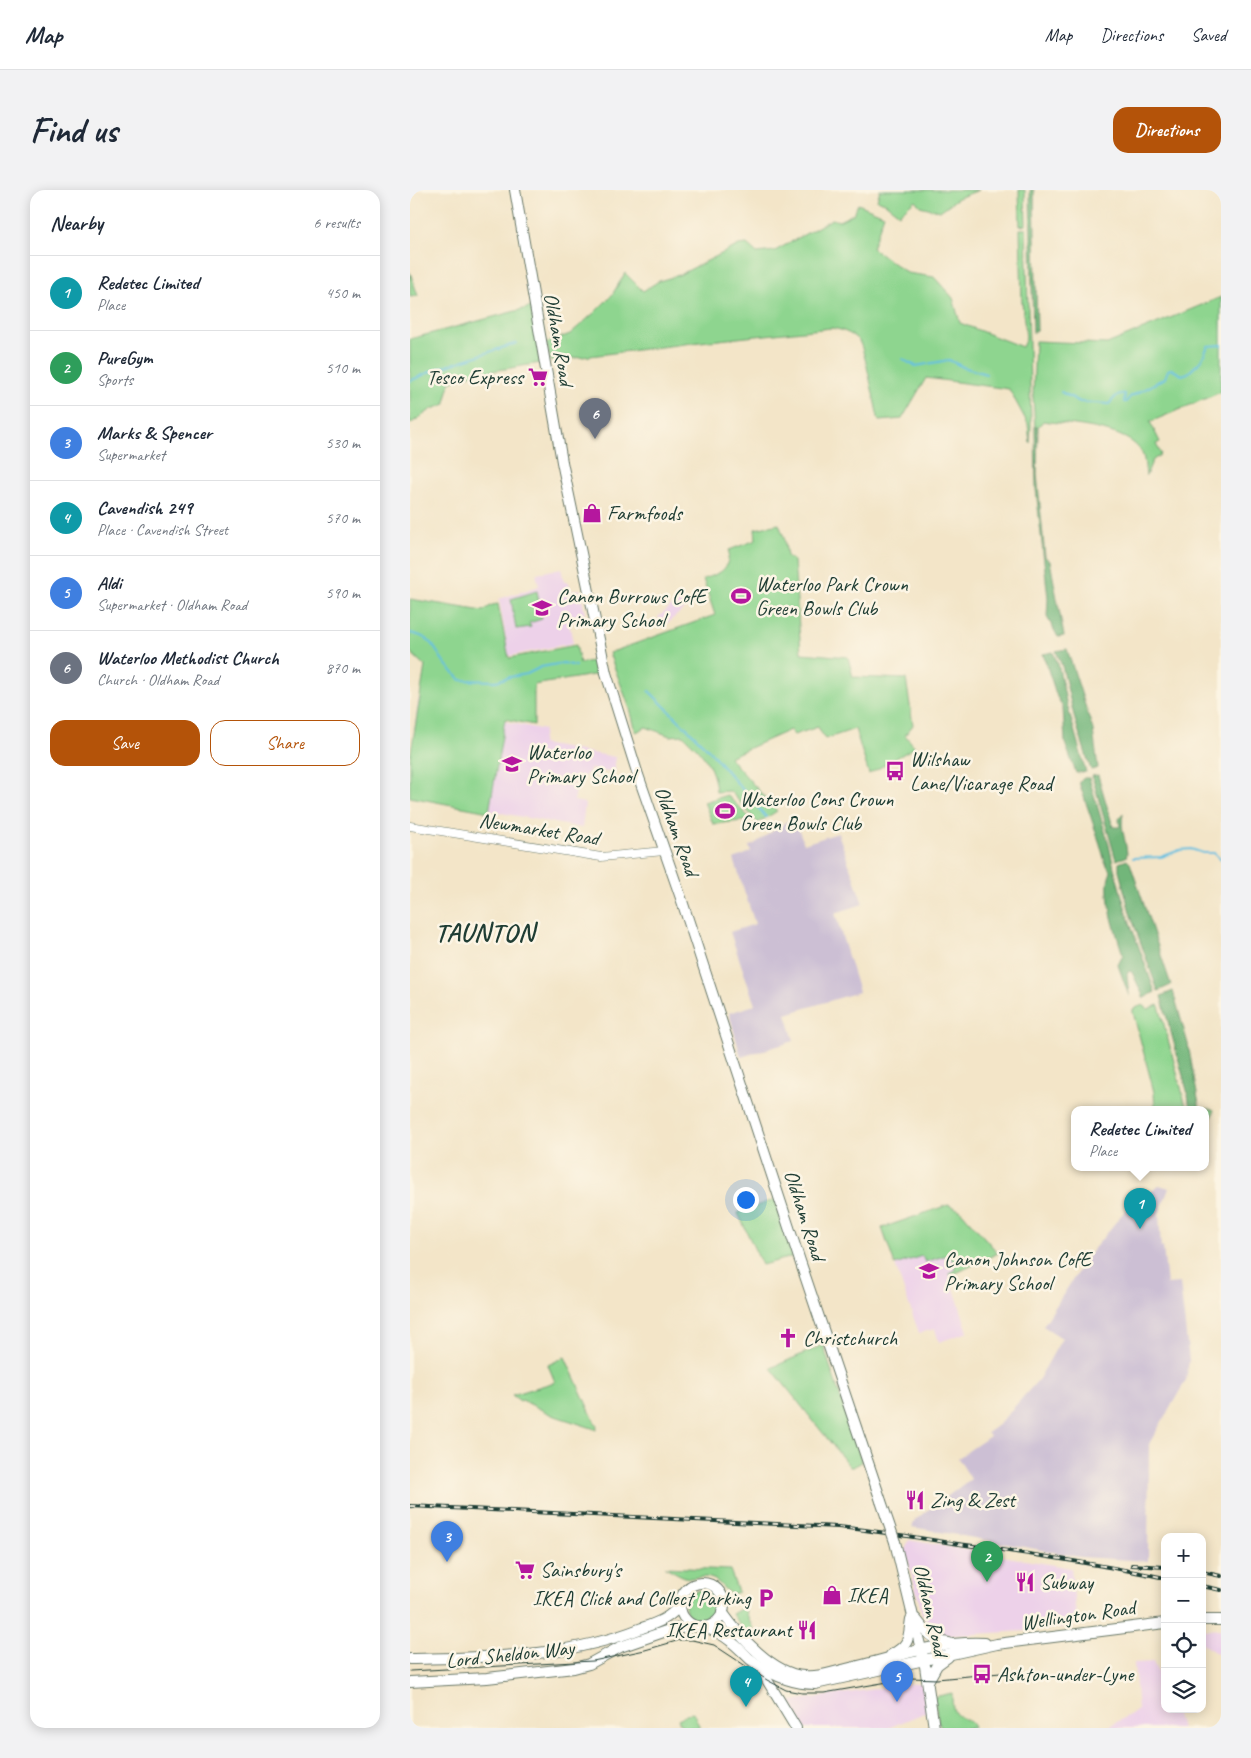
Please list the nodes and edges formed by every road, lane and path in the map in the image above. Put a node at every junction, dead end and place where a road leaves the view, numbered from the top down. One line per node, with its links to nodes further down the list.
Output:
1 (515, 190): 3 (highway, Oldham Road)
2 (410, 826): 3 (street, Newmarket Road)
3 (664, 851): 6 (highway, Oldham Road, bridge)
4 (680, 1604): 5 (highway); 10 (highway); 15 (highway, Lord Sheldon Way)
5 (722, 1612): 10 (highway); 18 (highway)
6 (912, 1614): 12 (highway); 13 (highway, Oldham Road); 16 (highway)
7 (1206, 1620): 8 (highway)
8 (1221, 1620)
9 (1161, 1624): 12 (highway, Wellington Road)
10 (699, 1626): 11 (highway, Lord Sheldon Way); 14 (highway)
11 (639, 1642): 14 (highway); 20 (highway, Lord Sheldon Way)
12 (953, 1648): 13 (highway, Wellington Road); 19 (highway)
13 (922, 1654): 16 (highway, Wellington Road); 18 (highway, Wellington Road); 19 (highway, Oldham Road)
14 (748, 1658): 17 (highway)
15 (410, 1659)
16 (881, 1660): 18 (highway, Wellington Road)
17 (763, 1668): 18 (highway); 21 (highway)
18 (788, 1677): 21 (highway)
19 (928, 1681): 23 (highway, Oldham Road)
20 (410, 1682)
21 (778, 1698): 22 (highway)
22 (796, 1728)
23 (934, 1728)

